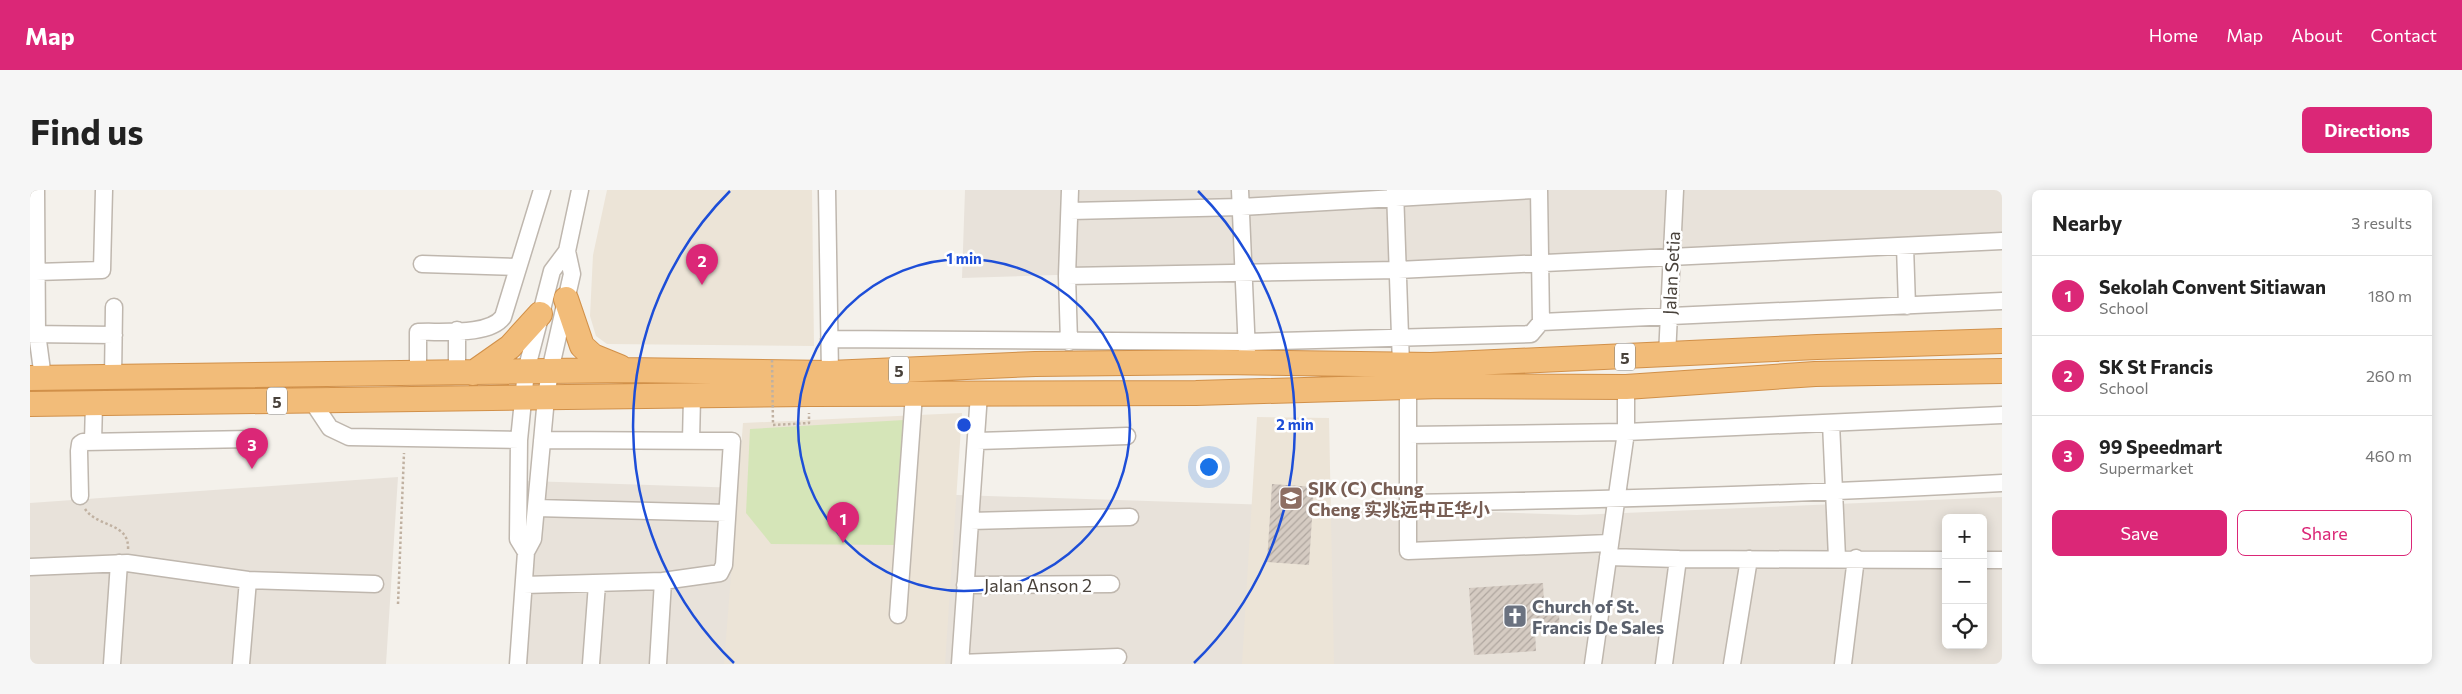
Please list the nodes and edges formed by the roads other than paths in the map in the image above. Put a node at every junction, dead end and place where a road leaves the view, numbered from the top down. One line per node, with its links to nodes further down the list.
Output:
1 (36, 190): 14 (street)
2 (104, 190): 23 (street)
3 (542, 190): 21 (street)
4 (580, 190): 17 (street)
5 (827, 190): 37 (street)
6 (1070, 190): 13 (street)
7 (1240, 190): 12 (street)
8 (1533, 190): 11 (street)
9 (1539, 190): 19 (street)
10 (1675, 190): 18 (street, Jalan Setia)
11 (1395, 194): 12 (street); 22 (street)
12 (1241, 207): 13 (street); 24 (street)
13 (1070, 211): 25 (street)
14 (33, 212): 23 (street)
15 (2002, 241): 16 (street)
16 (1905, 246): 18 (street); 28 (street)
17 (568, 251): 26 (street); 30 (street)
18 (1673, 257): 19 (street); 31 (street, Jalan Setia)
19 (1539, 263): 22 (street); 32 (street)
20 (422, 264): 21 (street)
21 (518, 267): 33 (street)
22 (1398, 270): 24 (street); 36 (street)
23 (36, 272): 34 (street)
24 (1243, 273): 25 (street); 41 (street)
25 (1066, 276): 39 (street)
26 (566, 299): 47 (highway); 49 (street)
27 (2002, 302): 28 (street)
28 (1907, 306): 31 (street)
29 (114, 307): 35 (street)
30 (540, 314): 48 (street); 52 (highway)
31 (1670, 316): 32 (street); 42 (street, Jalan Setia)
32 (1541, 322): 36 (street)
33 (457, 330): 52 (street); 54 (street)
34 (34, 334): 35 (street); 56 (street)
35 (114, 335): 57 (street)
36 (1400, 338): 41 (street); 45 (street)
37 (830, 339): 39 (street); 53 (street)
38 (2002, 341): 40 (highway, 5)
39 (1069, 342): 41 (street)
40 (1923, 344): 42 (highway, 5); 43 (highway)
41 (1247, 352): 44 (highway, 5); 45 (highway, 5); 59 (highway)
42 (1667, 356): 46 (highway, 5); 55 (highway)
43 (2002, 356)
44 (1035, 364): 51 (highway, 5); 60 (highway)
45 (1401, 365): 46 (highway, 5)
46 (1431, 365): 58 (highway)
47 (627, 370): 49 (highway, 5); 53 (highway, 5)
48 (526, 371): 49 (highway, 5); 52 (highway, 5); 64 (street)
49 (550, 371): 64 (street)
50 (2002, 371): 55 (highway, 5)
51 (857, 372): 53 (highway, 5); 62 (highway)
52 (465, 373): 54 (highway, 5)
53 (830, 373)
54 (418, 374): 57 (highway, 5)
55 (1815, 374): 58 (highway, 5)
56 (36, 378): 57 (highway, 5)
57 (113, 378)
58 (1626, 386): 59 (highway, 5); 70 (street)
59 (1408, 388): 60 (highway, 5); 71 (street)
60 (1196, 393): 62 (highway, 5)
61 (914, 394): 62 (highway, 5); 63 (highway, 5); 106 (street)
62 (980, 394): 77 (street)
63 (692, 396): 64 (highway, 5); 76 (street)
64 (535, 398): 65 (highway, 5); 74 (street); 75 (street)
65 (312, 401): 66 (highway, 5); 74 (street)
66 (94, 403): 67 (highway, 5); 78 (street)
67 (30, 404)
68 (2002, 415): 69 (street)
69 (1831, 423): 70 (street); 80 (street)
70 (1626, 432): 71 (street); 82 (street)
71 (1408, 435): 83 (street)
72 (1128, 436): 77 (street)
73 (252, 439): 78 (street)
74 (519, 440): 89 (street)
75 (542, 440): 76 (street); 84 (street)
76 (691, 441): 85 (street)
77 (977, 441): 87 (street)
78 (93, 442): 81 (street)
79 (2002, 484): 80 (street)
80 (1833, 492): 82 (street); 91 (street)
81 (80, 496)
82 (1616, 500): 83 (street); 88 (street)
83 (1407, 503): 88 (street)
84 (536, 508): 85 (street); 89 (street)
85 (727, 513): 100 (street)
86 (1130, 517): 87 (street)
87 (970, 521): 105 (street)
88 (1609, 550): 93 (street); 114 (street)
89 (526, 552): 104 (street)
90 (1749, 558): 91 (street); 93 (street); 116 (street)
91 (1837, 558): 92 (street)
92 (1856, 558): 94 (street); 117 (street)
93 (1678, 559): 115 (street)
94 (1942, 560)
95 (1987, 560): 96 (street)
96 (2002, 560)
97 (123, 563): 98 (street); 99 (street); 109 (street)
98 (30, 567)
99 (248, 580): 101 (street); 110 (street)
100 (663, 581): 102 (street); 113 (street)
101 (375, 584)
102 (596, 584): 104 (street); 112 (street)
103 (1110, 584): 105 (street, Jalan Anson 2)
104 (524, 585): 111 (street)
105 (965, 585): 108 (street)
106 (898, 615)
107 (1118, 657): 108 (street)
108 (960, 663)
109 (112, 664)
110 (242, 664)
111 (518, 664)
112 (591, 664)
113 (658, 664)
114 (1592, 664)
115 (1664, 664)
116 (1732, 664)
117 (1843, 664)

